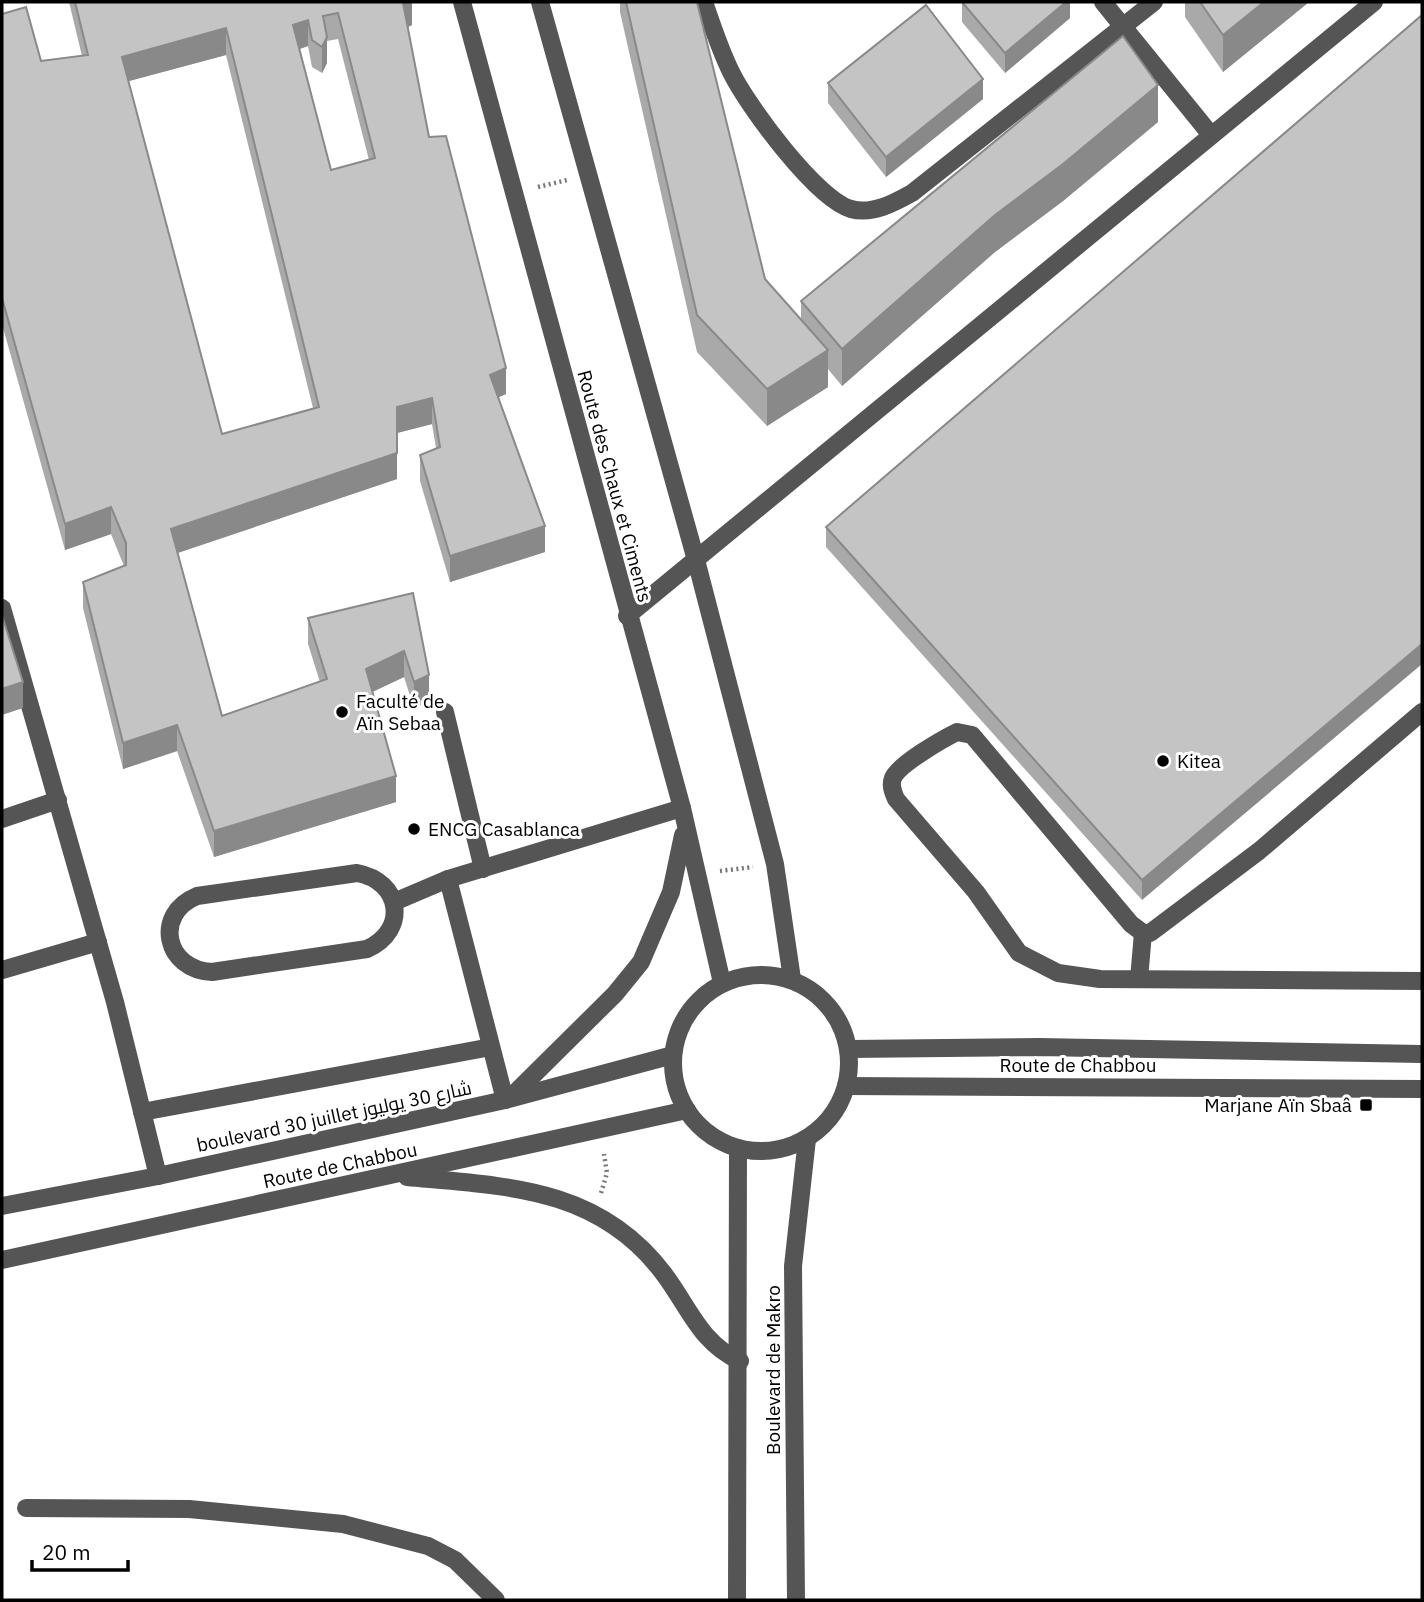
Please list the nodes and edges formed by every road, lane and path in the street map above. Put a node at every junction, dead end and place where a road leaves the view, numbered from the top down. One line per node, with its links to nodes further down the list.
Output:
1 (462, 2): 10 (street, Route des Chaux et Ciments)
2 (540, 2): 9 (street)
3 (704, 2): 7 (street)
4 (1103, 2): 7 (street)
5 (1154, 2): 7 (street)
6 (1374, 2): 8 (street)
7 (1124, 26): 8 (street)
8 (1211, 135): 11 (street)
9 (588, 175): 10 (path); 11 (street)
10 (513, 193): 13 (street, Route des Chaux et Ciments)
11 (696, 560): 13 (street); 19 (street)
12 (2, 608): 16 (street)
13 (627, 616): 17 (street, Route des Chaux et Ciments)
14 (446, 712): 20 (street)
15 (1422, 712): 24 (street)
16 (58, 800): 18 (street); 25 (street)
17 (683, 815): 20 (street); 21 (street, Route des Chaux et Ciments); 37 (street)
18 (2, 819)
19 (775, 864): 21 (path); 27 (street)
20 (483, 869): 22 (street)
21 (695, 875): 30 (street, Route des Chaux et Ciments)
22 (448, 879): 23 (street); 31 (street)
23 (394, 902): 23 (street)
24 (1143, 933): 28 (street); 28 (street)
25 (98, 942): 26 (street); 39 (street)
26 (2, 971)
27 (792, 979): 30 (street); 32 (street)
28 (1139, 979): 29 (street)
29 (1422, 981)
30 (722, 983): 34 (street)
31 (491, 1047): 37 (street); 39 (street)
32 (849, 1049): 33 (street, Route de Chabbou); 35 (street)
33 (1422, 1054)
34 (673, 1055): 37 (street, boulevard 30 juillet شارع 30 يوليوز); 38 (street)
35 (846, 1086): 36 (street, Route de Chabbou); 40 (street)
36 (1422, 1089)
37 (508, 1099): 42 (street, boulevard 30 juillet شارع 30 يوليوز)
38 (687, 1111): 41 (street); 43 (street, Route de Chabbou)
39 (142, 1112): 42 (street)
40 (807, 1139): 41 (street); 50 (street, Boulevard de Makro)
41 (738, 1148): 46 (street, Boulevard de Makro)
42 (158, 1176): 44 (street, boulevard 30 juillet شارع 30 يوليوز)
43 (390, 1176): 45 (street, Route de Chabbou); 46 (street)
44 (2, 1206)
45 (2, 1260)
46 (740, 1361): 49 (street, Boulevard de Makro)
47 (26, 1508): 48 (street)
48 (496, 1600)
49 (737, 1600)
50 (796, 1600)

